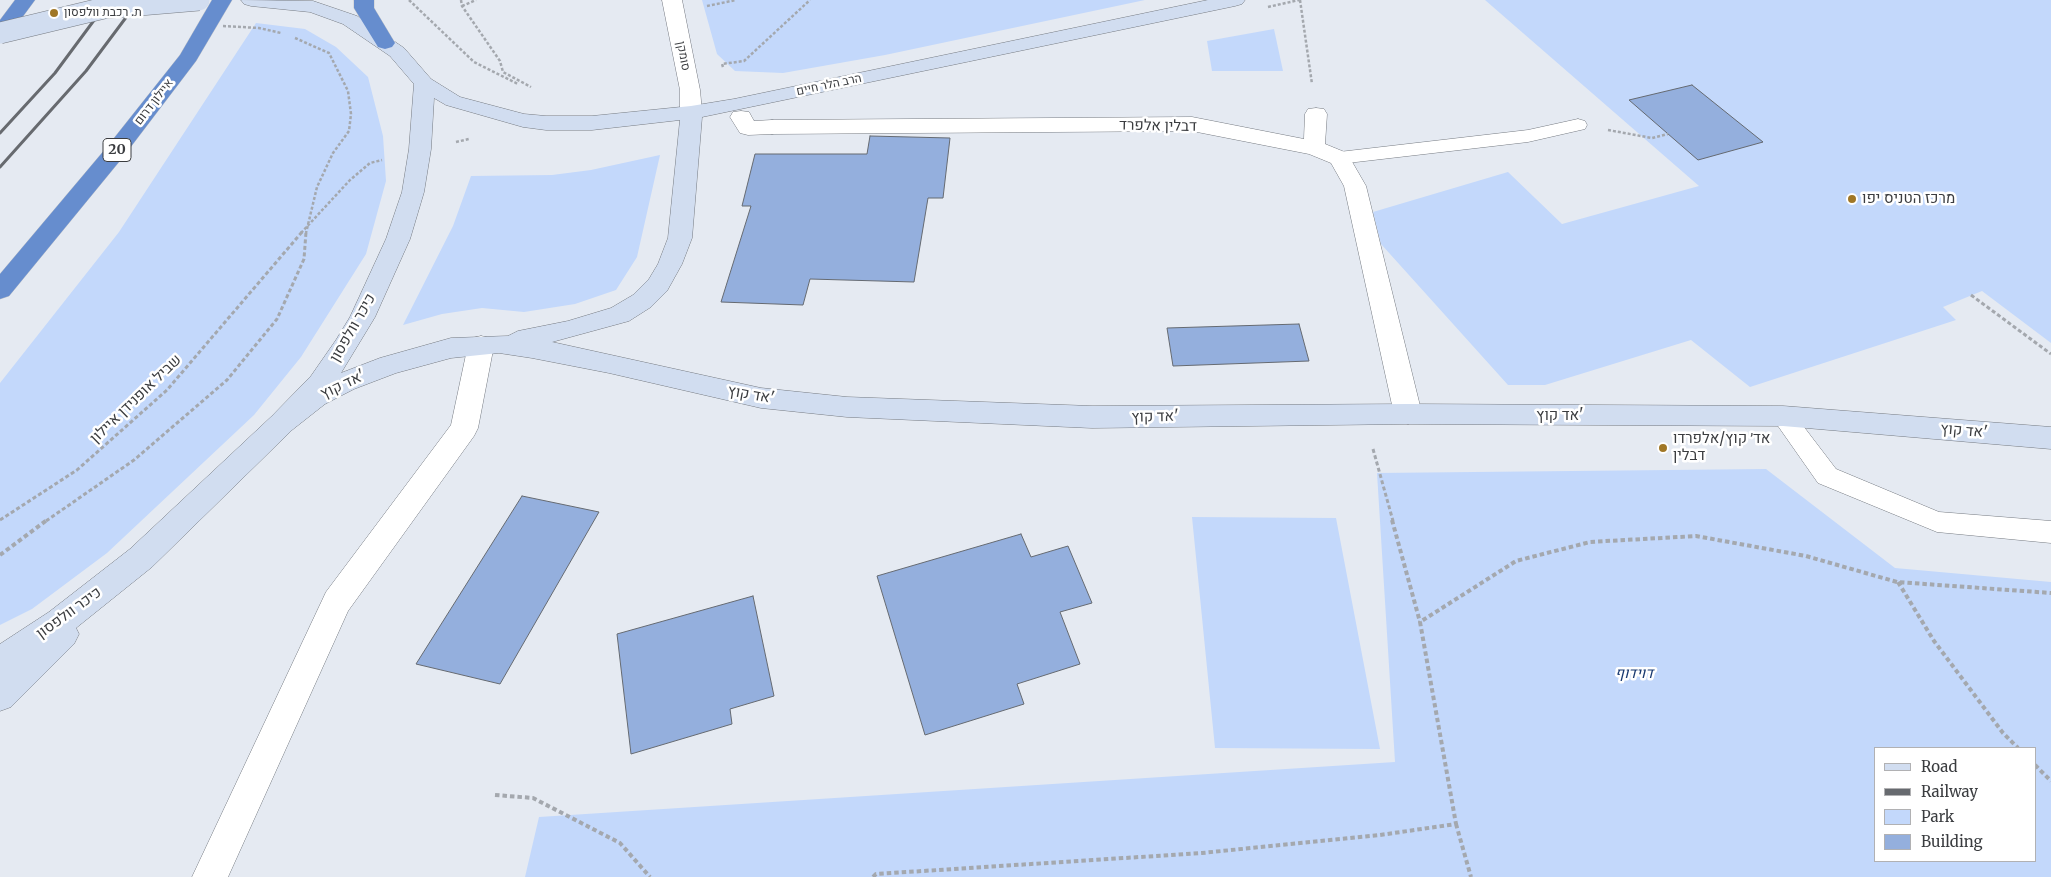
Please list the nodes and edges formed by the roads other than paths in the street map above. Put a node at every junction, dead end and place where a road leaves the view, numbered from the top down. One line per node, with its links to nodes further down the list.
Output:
1 (25, 0): 8 (highway)
2 (200, 0): 8 (main road, bridge)
3 (222, 0): 17 (highway, איילון דרום / 20)
4 (251, 0): 9 (main road)
5 (364, 0): 9 (highway)
6 (672, 0): 11 (street, סומקן)
7 (1236, 0): 11 (main road, הרב הלר חיים)
8 (0, 34)
9 (385, 43): 10 (main road)
10 (424, 84): 11 (main road, הרב הלר חיים); 21 (main road, כיכר וולפסון)
11 (691, 112): 18 (main road)
12 (1316, 114): 15 (street)
13 (741, 118): 15 (street, דבלין אלפרד)
14 (1578, 125): 16 (lane)
15 (1314, 148): 16 (street, דבלין אלפרד)
16 (1339, 158): 19 (street)
17 (0, 290)
18 (490, 345): 19 (main road, אד קוץ'); 21 (main road, אד קוץ'); 27 (street)
19 (1408, 414): 20 (main road, אד קוץ')
20 (1783, 416): 22 (main road, אד קוץ'); 23 (lane)
21 (282, 423): 24 (main road, כיכר וולפסון)
22 (2051, 438)
23 (2051, 532)
24 (141, 558): 25 (main road, כיכר וולפסון); 26 (main road)
25 (0, 661)
26 (0, 696)
27 (210, 877)

